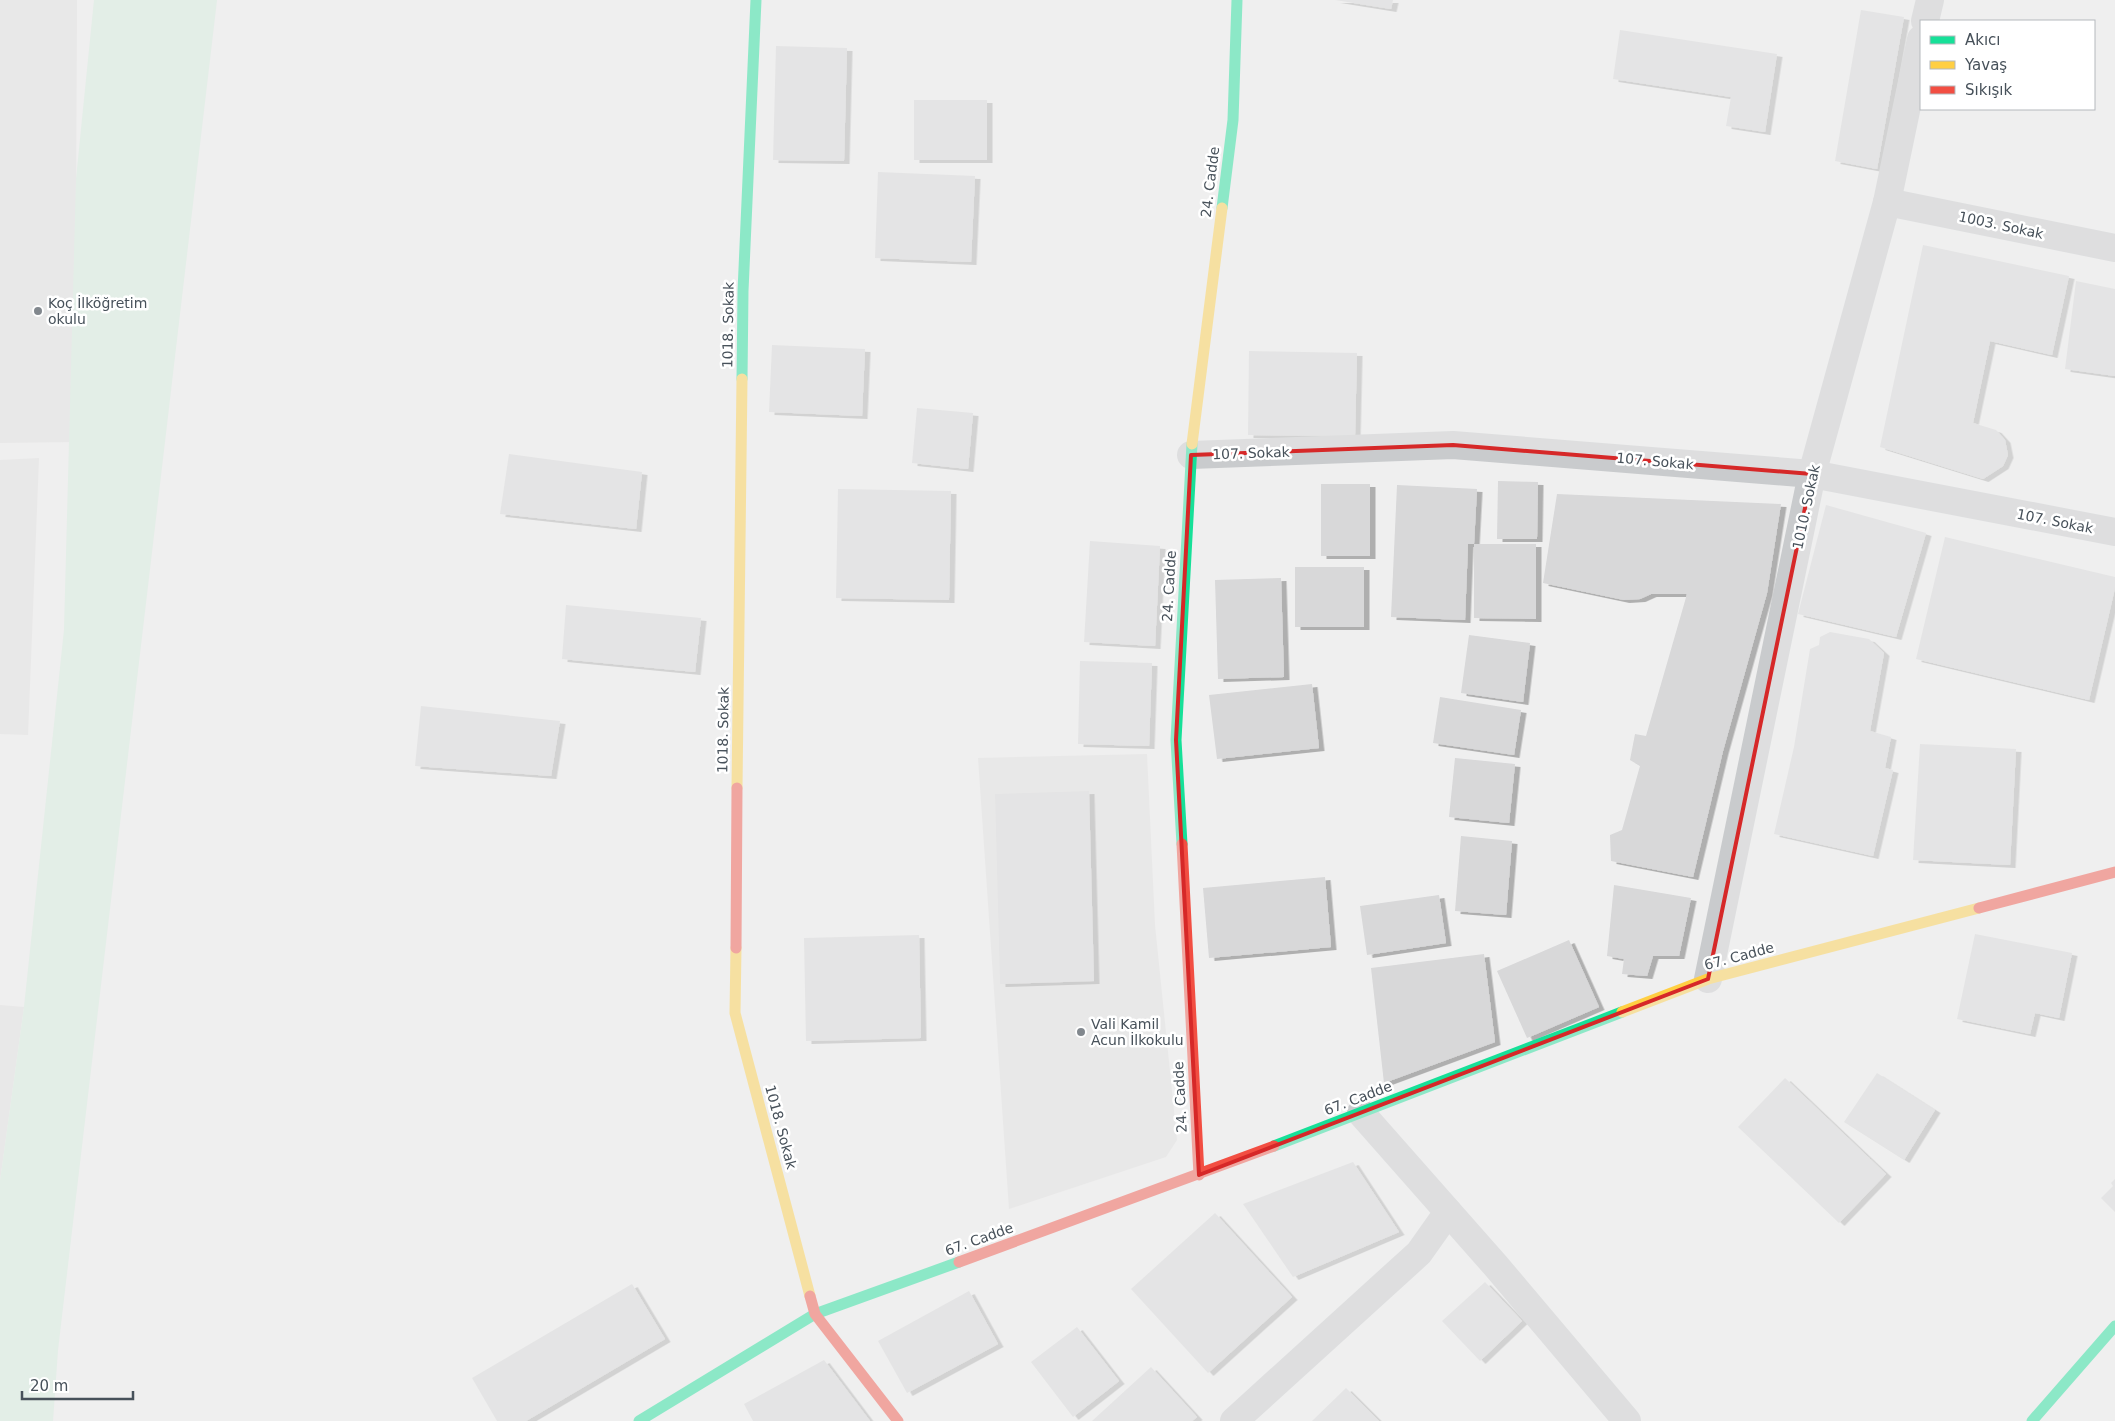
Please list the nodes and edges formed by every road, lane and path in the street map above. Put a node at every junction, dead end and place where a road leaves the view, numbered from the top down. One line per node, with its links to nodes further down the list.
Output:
1 (756, 0): 16 (street, 1018. Sokak)
2 (1237, 0): 8 (street, 24. Cadde)
3 (1930, 0): 4 (street)
4 (1925, 20)
5 (1920, 44): 6 (street, 1010. Sokak)
6 (1886, 202): 7 (street, 1003. Sokak); 9 (street, 1010. Sokak)
7 (2115, 248)
8 (1191, 455): 9 (street, 107. Sokak); 14 (street, 24. Cadde)
9 (1812, 474): 10 (street, 107. Sokak); 12 (street, 1010. Sokak)
10 (2115, 532)
11 (2115, 872): 12 (street, 67. Cadde)
12 (1708, 979): 13 (street, 67. Cadde)
13 (1361, 1113): 14 (street, 67. Cadde); 15 (street)
14 (1198, 1175): 16 (street, 67. Cadde)
15 (1448, 1212): 20 (street); 21 (street)
16 (815, 1314): 18 (street, 67. Cadde); 19 (street, 1018. Sokak)
17 (2115, 1326): 22 (street)
18 (639, 1421)
19 (898, 1421)
20 (1234, 1421)
21 (1626, 1421)
22 (2032, 1421)

